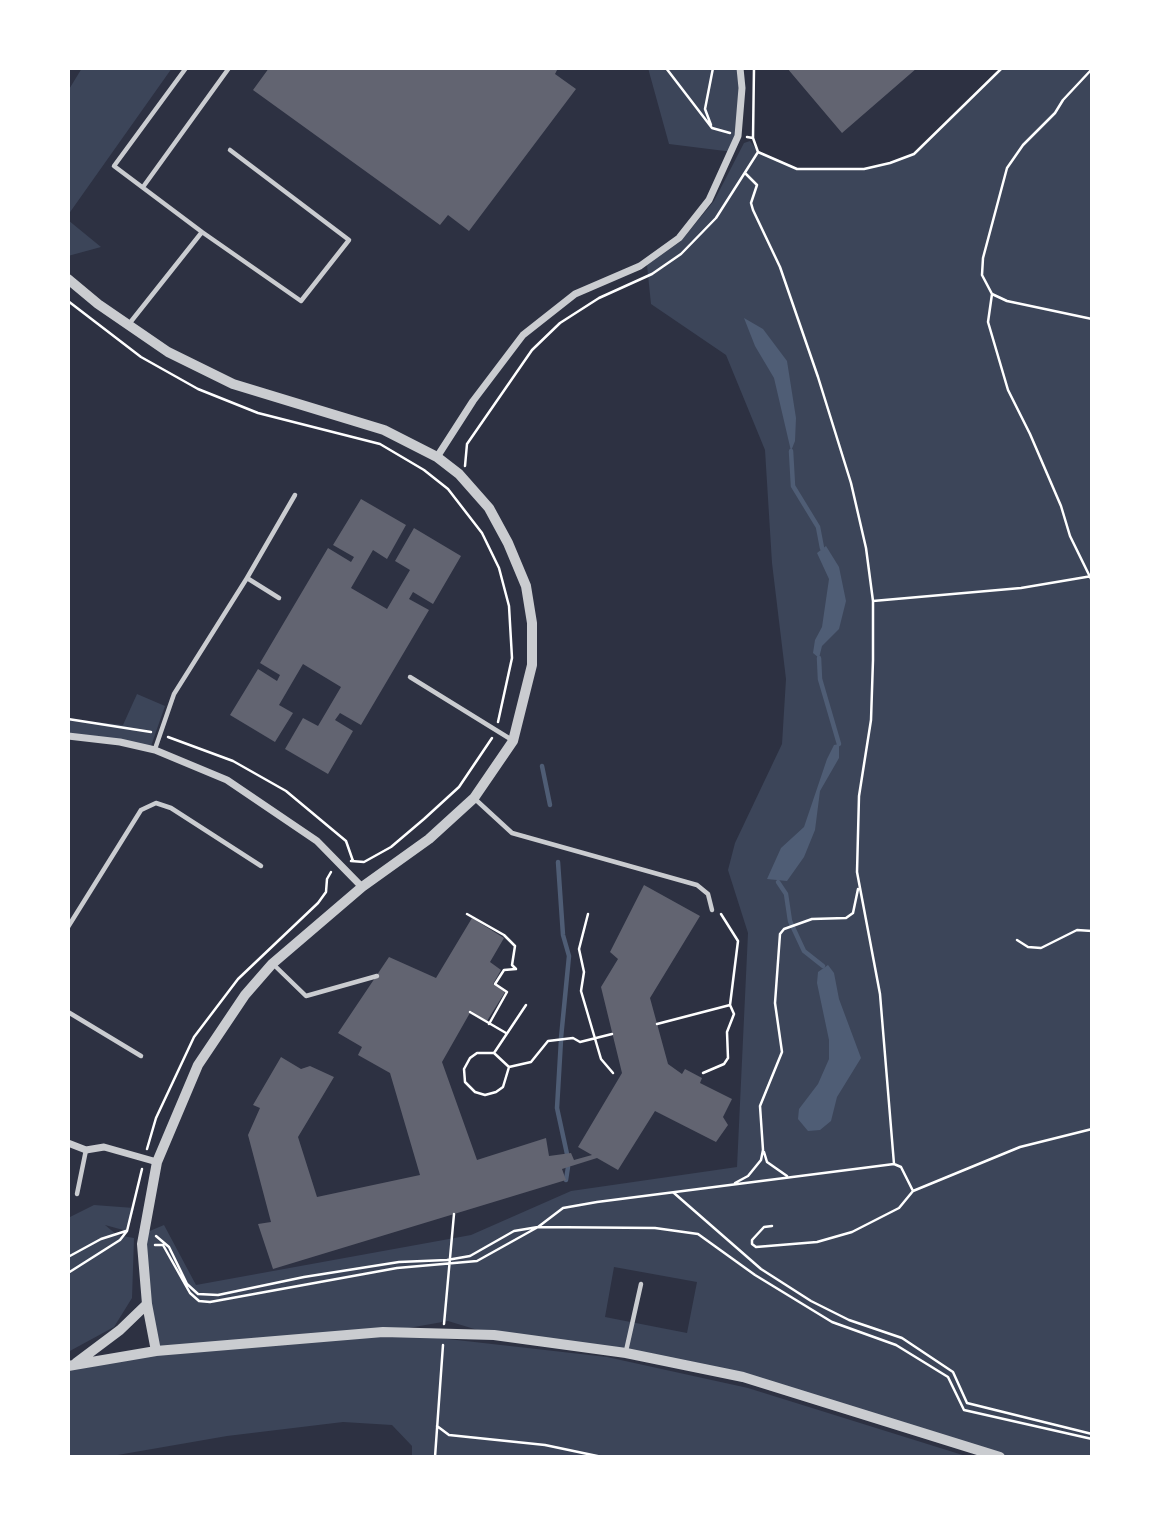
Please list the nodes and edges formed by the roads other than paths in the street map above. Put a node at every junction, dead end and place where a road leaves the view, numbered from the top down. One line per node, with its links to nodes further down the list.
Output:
1 (186, 68): 5 (lane)
2 (229, 68): 5 (lane)
3 (740, 68): 9 (street)
4 (230, 150): 6 (lane)
5 (143, 187): 6 (lane)
6 (202, 232): 8 (lane)
7 (68, 279): 8 (street)
8 (129, 325): 9 (street)
9 (437, 457): 15 (street)
10 (295, 495): 11 (lane)
11 (247, 578): 12 (lane); 16 (lane)
12 (279, 598)
13 (410, 677): 15 (lane)
14 (68, 736): 16 (street)
15 (513, 741): 17 (street)
16 (155, 750): 19 (street)
17 (474, 798): 19 (street); 20 (lane)
18 (261, 866): 21 (lane)
19 (362, 887): 22 (street)
20 (712, 910)
21 (68, 927)
22 (272, 964): 23 (lane); 28 (street)
23 (377, 976)
24 (68, 1013): 25 (lane)
25 (141, 1056)
26 (68, 1143): 27 (street)
27 (86, 1150): 28 (street); 29 (lane)
28 (157, 1162): 31 (street)
29 (77, 1194)
30 (641, 1284): 33 (lane)
31 (147, 1304): 32 (street); 34 (street)
32 (156, 1351): 33 (street); 34 (street)
33 (626, 1353): 35 (street)
34 (71, 1365)
35 (1000, 1457)

